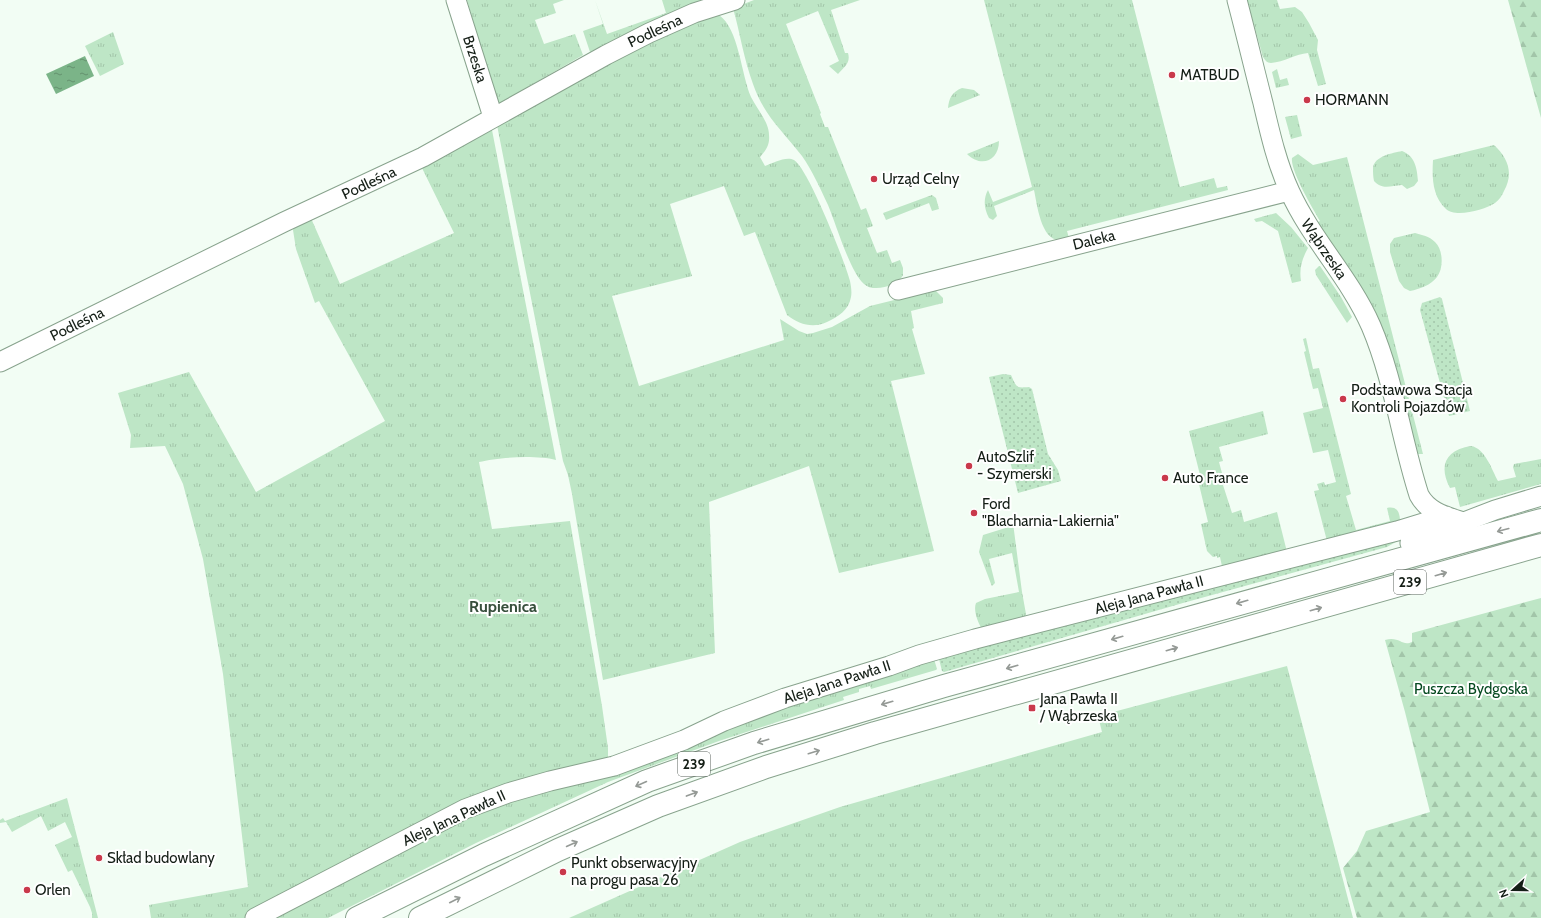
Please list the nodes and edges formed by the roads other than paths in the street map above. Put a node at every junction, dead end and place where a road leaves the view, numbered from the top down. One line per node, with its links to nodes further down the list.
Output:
1 (456, 0): 4 (street, Brzeska)
2 (735, 0): 4 (street, Podleśna)
3 (1237, 0): 5 (street, Wąbrzeska)
4 (494, 118): 7 (street, Podleśna)
5 (1289, 191): 6 (street, Daleka); 8 (street, Wąbrzeska)
6 (898, 290)
7 (0, 362)
8 (1419, 495): 10 (street, Wąbrzeska); 12 (street, Wąbrzeska)
9 (1541, 496): 10 (street, Aleja Jana Pawła II)
10 (1454, 519): 12 (street, Aleja Jana Pawła II)
11 (1541, 520): 14 (main road, 239, one-way to 14)
12 (1414, 534): 14 (main road); 15 (street, Aleja Jana Pawła II)
13 (1541, 545): 17 (main road, 239, one-way to 13)
14 (1357, 570): 16 (main road, Aleja Jana Pawła II / 239, one-way to 16)
15 (255, 918)
16 (357, 918)
17 (420, 918)

